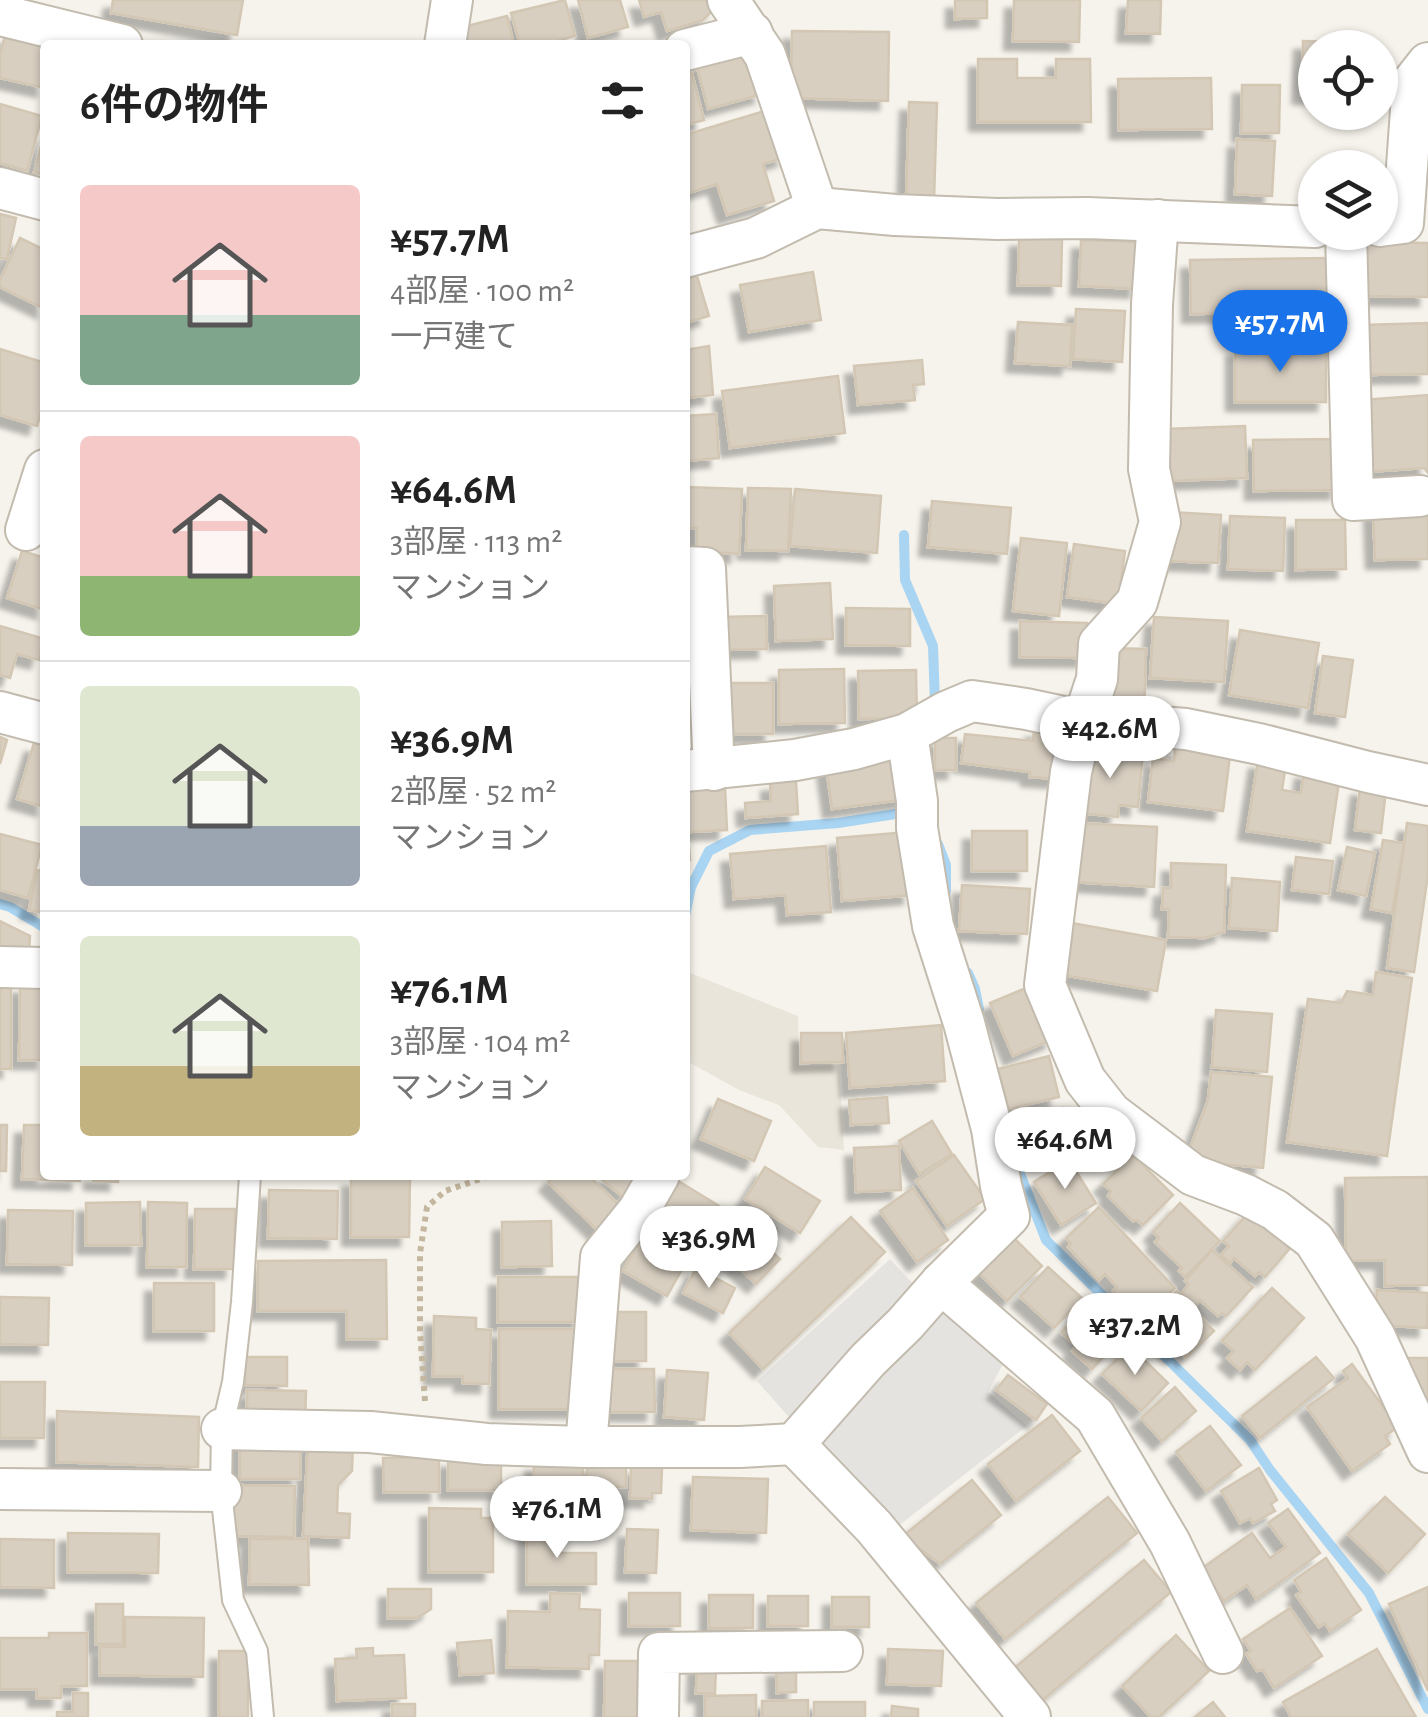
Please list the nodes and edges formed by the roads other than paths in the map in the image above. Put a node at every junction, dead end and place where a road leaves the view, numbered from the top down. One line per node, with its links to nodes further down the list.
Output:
1 (452, 0): 6 (street)
2 (728, 0): 4 (street)
3 (0, 15): 5 (street)
4 (752, 33): 7 (street); 11 (street)
5 (102, 40)
6 (446, 40)
7 (690, 49)
8 (1428, 64): 13 (street)
9 (0, 188): 10 (street)
10 (40, 199)
11 (817, 208): 12 (street); 16 (street)
12 (1158, 220): 14 (street); 22 (street)
13 (1398, 224)
14 (1298, 225)
15 (1346, 250): 18 (street)
16 (690, 256)
17 (40, 484): 19 (street)
18 (1420, 496)
19 (24, 530)
20 (690, 567): 25 (street)
21 (0, 712): 23 (street)
22 (1083, 720): 24 (street); 26 (street); 35 (street)
23 (40, 723)
24 (907, 734): 25 (street); 31 (street)
25 (699, 771)
26 (1428, 785)
27 (0, 968): 28 (street)
28 (40, 968)
29 (250, 1180): 32 (lane)
30 (656, 1180): 34 (street)
31 (942, 1282): 33 (street); 39 (street)
32 (222, 1430): 34 (street); 37 (lane)
33 (794, 1444): 34 (street); 42 (street)
34 (586, 1447)
35 (1428, 1452)
36 (0, 1489): 37 (street)
37 (220, 1491): 40 (lane)
38 (842, 1651): 41 (street)
39 (1224, 1653)
40 (264, 1717)
41 (658, 1717)
42 (1030, 1717)

